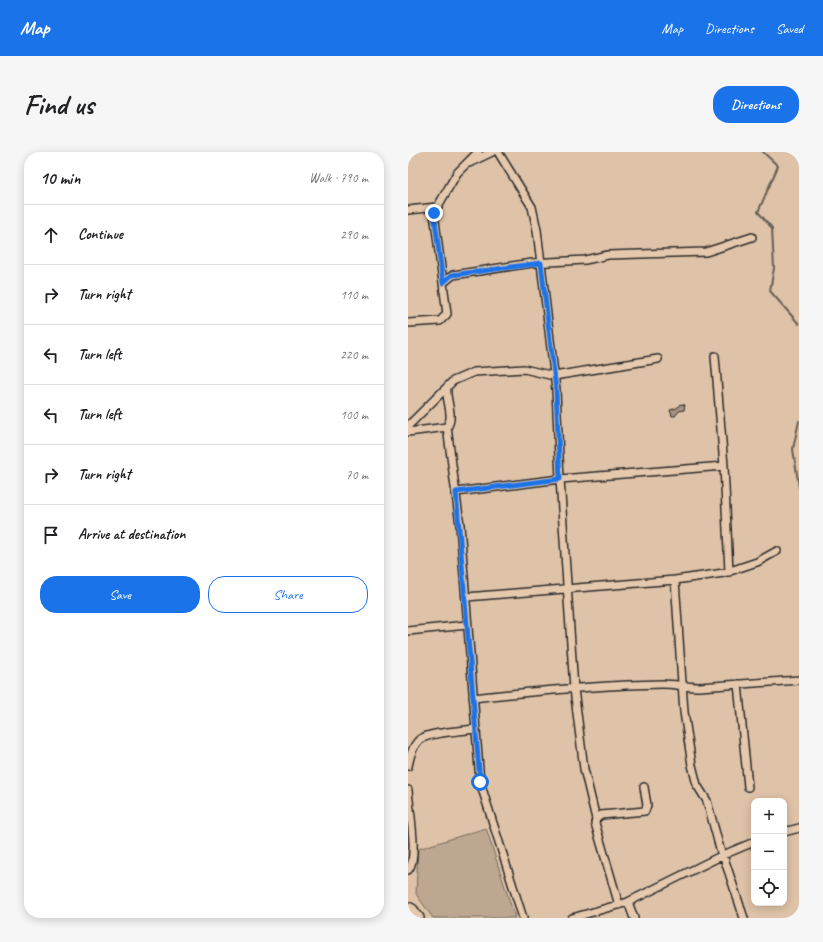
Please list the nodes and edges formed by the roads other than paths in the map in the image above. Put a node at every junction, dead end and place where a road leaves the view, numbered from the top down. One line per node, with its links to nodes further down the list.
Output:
1 (478, 152): 4 (street)
2 (492, 152): 4 (street)
3 (498, 152): 8 (street)
4 (464, 166): 5 (street)
5 (436, 207): 6 (street); 9 (street)
6 (408, 210)
7 (752, 236): 8 (street)
8 (541, 263): 9 (street); 13 (street)
9 (443, 283): 10 (street)
10 (408, 323)
11 (715, 356): 18 (street)
12 (658, 359): 13 (street)
13 (554, 376): 14 (street); 19 (street)
14 (447, 387): 15 (street); 16 (street)
15 (408, 426)
16 (447, 427): 17 (street); 20 (street)
17 (408, 432)
18 (724, 466): 19 (street); 22 (street)
19 (560, 479): 20 (street); 24 (street)
20 (456, 492): 25 (street)
21 (777, 551): 22 (street)
22 (729, 572): 23 (street)
23 (675, 580): 24 (street); 29 (street)
24 (568, 587): 25 (street); 31 (street)
25 (466, 596): 26 (street)
26 (467, 625): 27 (street); 32 (street)
27 (408, 631)
28 (799, 680): 30 (street)
29 (682, 684): 30 (street); 31 (street); 42 (street)
30 (738, 684): 36 (street)
31 (574, 689): 32 (street); 38 (street)
32 (472, 698): 33 (street)
33 (475, 729): 34 (street); 48 (street)
34 (408, 766)
35 (644, 787): 38 (street)
36 (748, 787)
37 (408, 790): 43 (street)
38 (596, 819): 45 (street)
39 (799, 828): 40 (street)
40 (787, 831)
41 (751, 843): 42 (street)
42 (722, 855): 44 (street); 51 (street)
43 (408, 870)
44 (628, 902): 45 (street); 50 (street)
45 (619, 905): 49 (street)
46 (408, 908): 47 (street)
47 (418, 918)
48 (523, 918)
49 (572, 918)
50 (634, 918)
51 (744, 918)

